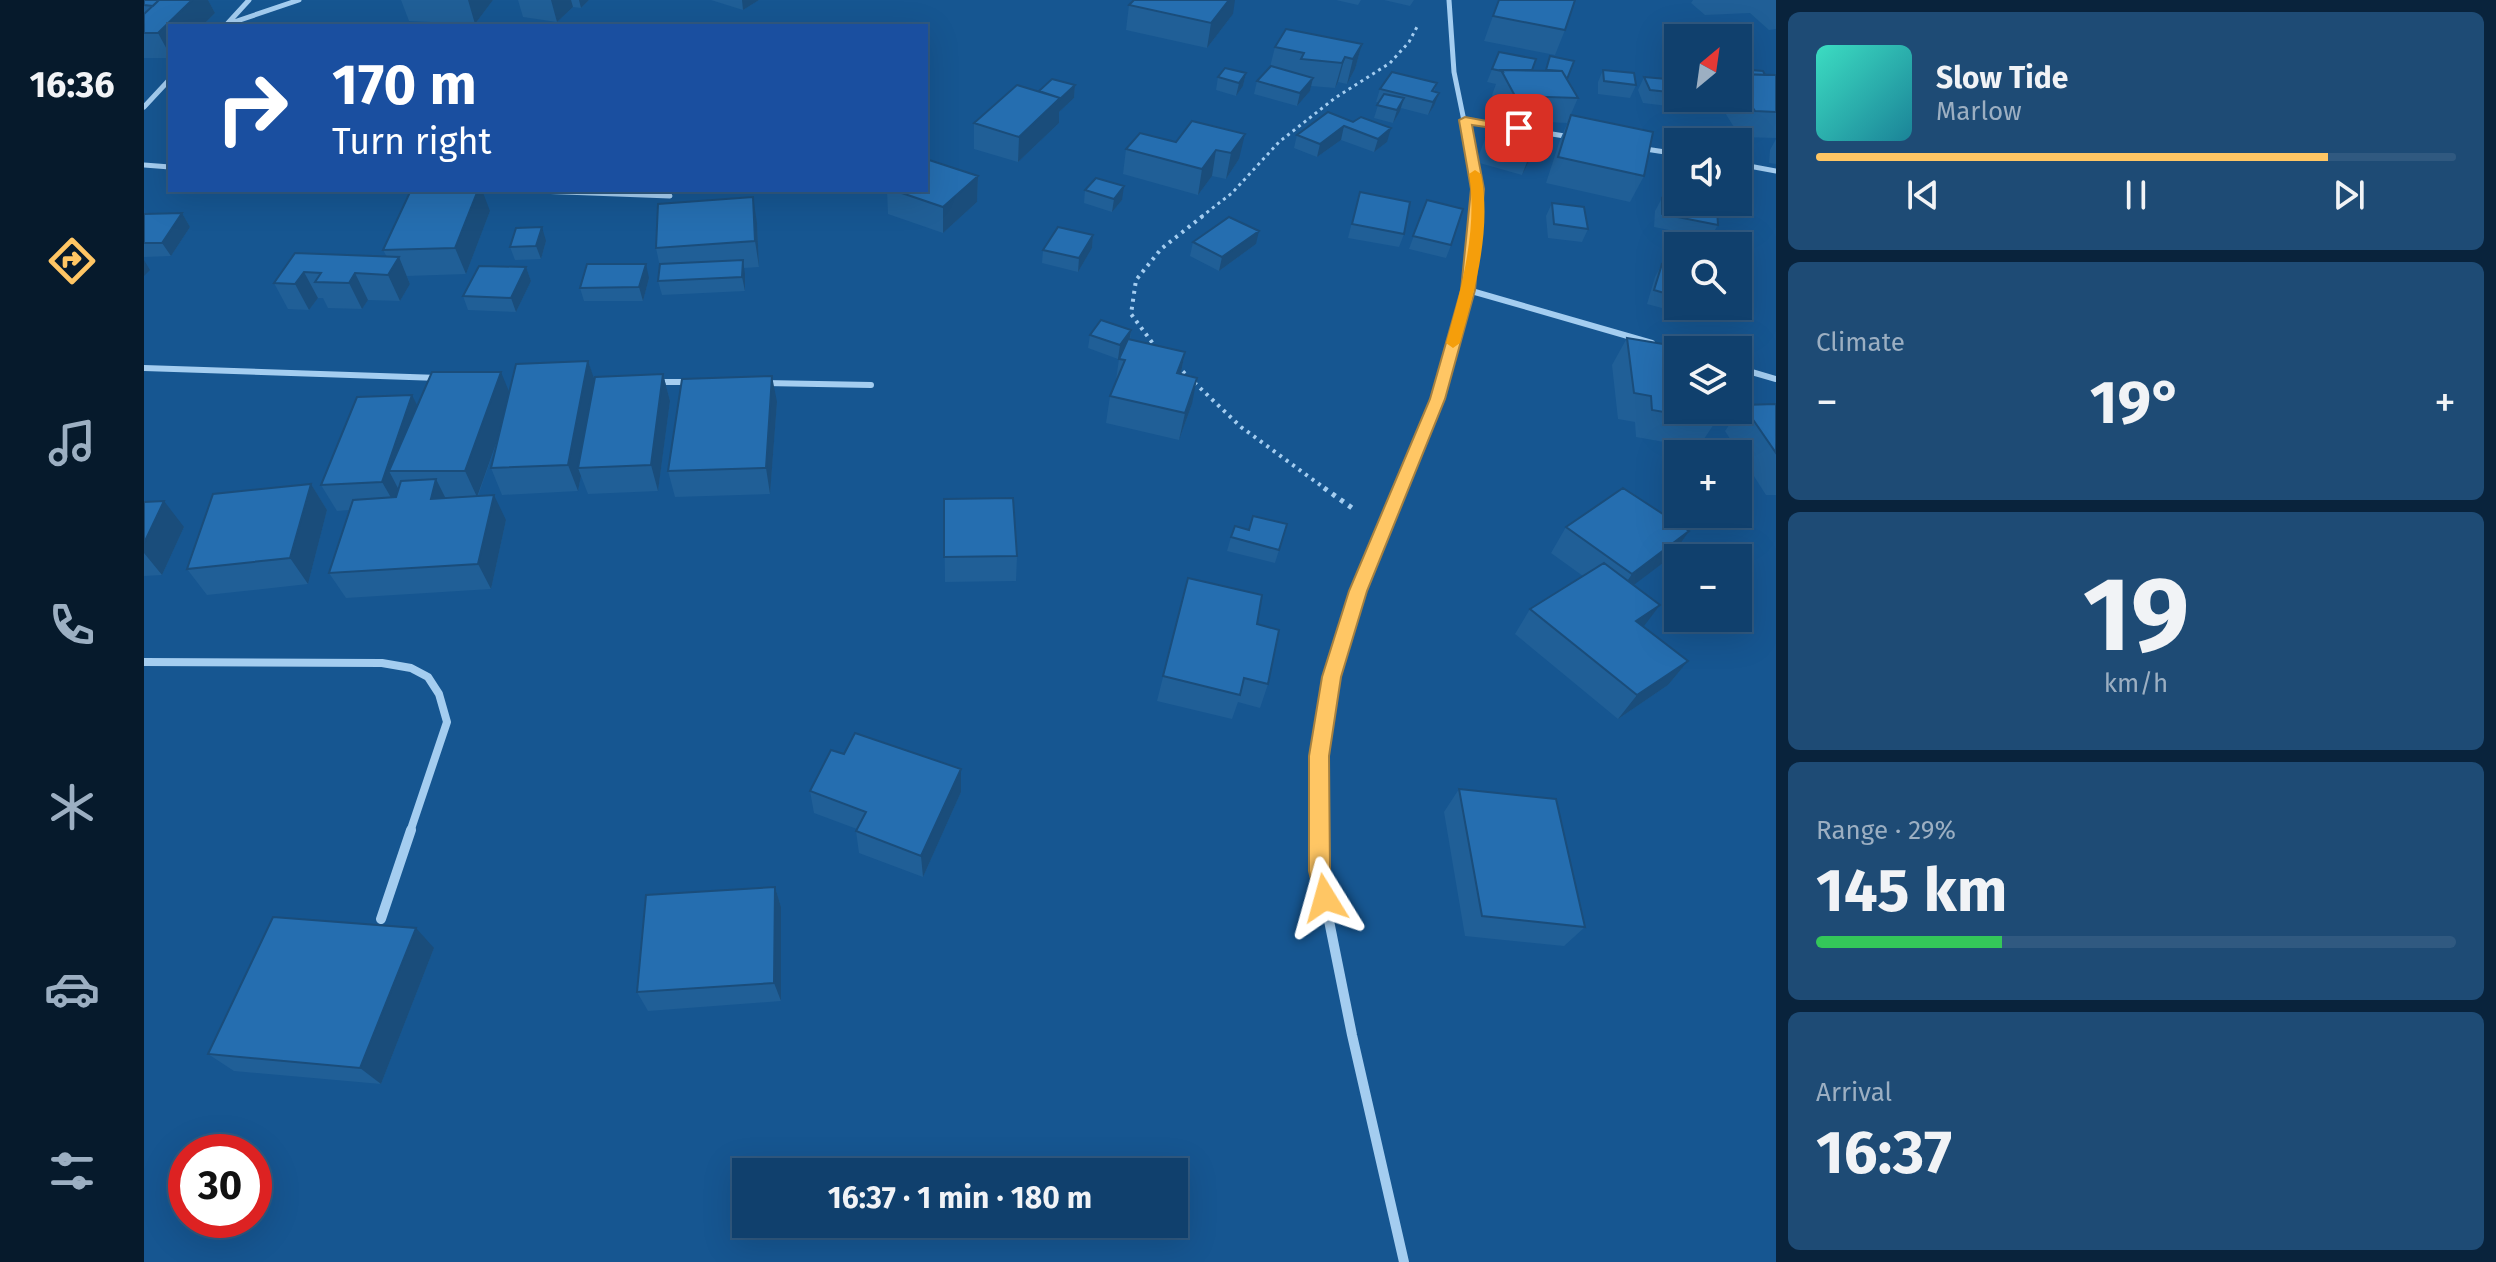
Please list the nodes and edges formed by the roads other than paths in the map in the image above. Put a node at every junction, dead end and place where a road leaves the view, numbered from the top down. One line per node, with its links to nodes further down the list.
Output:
1 (249, 0): 4 (street)
2 (299, 0): 5 (street)
3 (1449, 0): 8 (street)
4 (227, 24)
5 (229, 24)
6 (168, 81): 7 (street)
7 (144, 107)
8 (1465, 120): 9 (street); 20 (street)
9 (1510, 127)
10 (1525, 129): 11 (street)
11 (1585, 139)
12 (1631, 146): 13 (street)
13 (1664, 152)
14 (144, 165): 15 (street)
15 (168, 167)
16 (1752, 167): 17 (street)
17 (1776, 171)
18 (564, 192): 19 (street)
19 (670, 196)
20 (1468, 290): 21 (street); 32 (street)
21 (1664, 347)
22 (144, 368): 24 (street)
23 (1752, 372): 25 (street)
24 (450, 378)
25 (1776, 379)
26 (653, 381): 27 (street)
27 (700, 382)
28 (762, 383): 29 (street)
29 (871, 385)
30 (144, 662): 31 (street)
31 (381, 919)
32 (1404, 1262)

